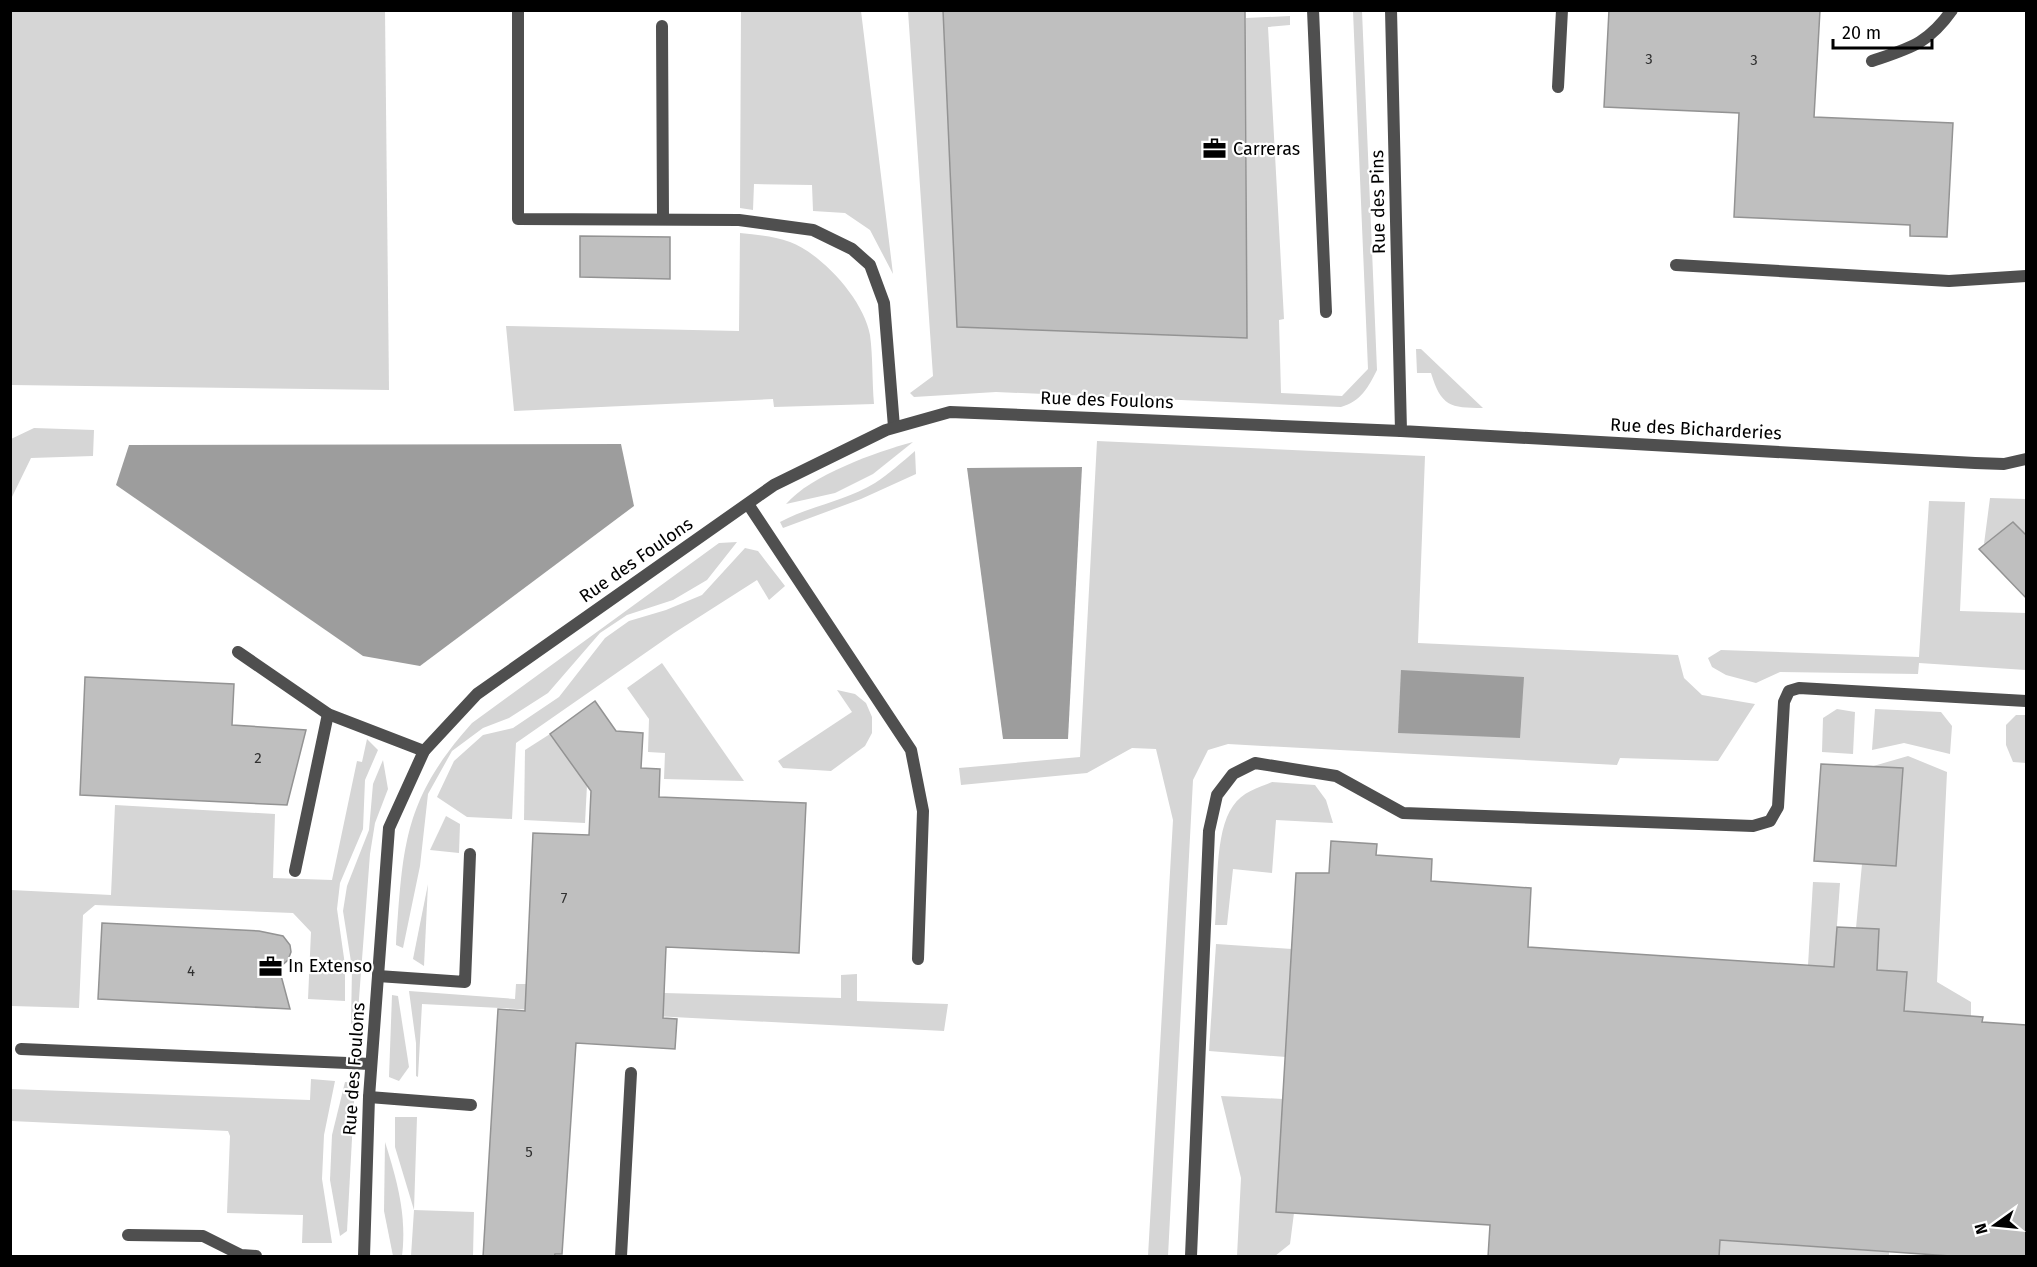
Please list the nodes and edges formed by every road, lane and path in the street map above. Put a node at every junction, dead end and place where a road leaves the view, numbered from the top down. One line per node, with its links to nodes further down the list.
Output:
1 (1313, 10): 12 (street)
2 (1391, 10): 14 (street, Rue des Pins)
3 (1562, 10): 8 (street)
4 (1952, 10): 7 (street)
5 (518, 12): 9 (street)
6 (662, 26): 9 (street)
7 (1872, 61)
8 (1558, 87)
9 (663, 218): 13 (street)
10 (1676, 265): 11 (street)
11 (2026, 276)
12 (1326, 312)
13 (894, 427): 14 (street, Rue des Foulons); 16 (street, Rue des Foulons)
14 (1401, 431): 15 (street, Rue des Bicharderies)
15 (2026, 459)
16 (748, 504): 20 (street, Rue des Foulons); 23 (street)
17 (238, 652): 19 (street)
18 (2026, 700): 34 (street)
19 (328, 714): 20 (street); 22 (street)
20 (424, 751): 24 (street, Rue des Foulons)
21 (470, 854): 24 (street)
22 (295, 871)
23 (918, 959)
24 (378, 976): 26 (street, Rue des Foulons)
25 (21, 1049): 26 (street)
26 (371, 1064): 28 (street, Rue des Foulons)
27 (631, 1073): 33 (street)
28 (369, 1097): 29 (street); 32 (street, Rue des Foulons)
29 (471, 1105)
30 (128, 1235): 31 (street)
31 (256, 1257)
32 (364, 1257)
33 (621, 1257)
34 (1191, 1257)

